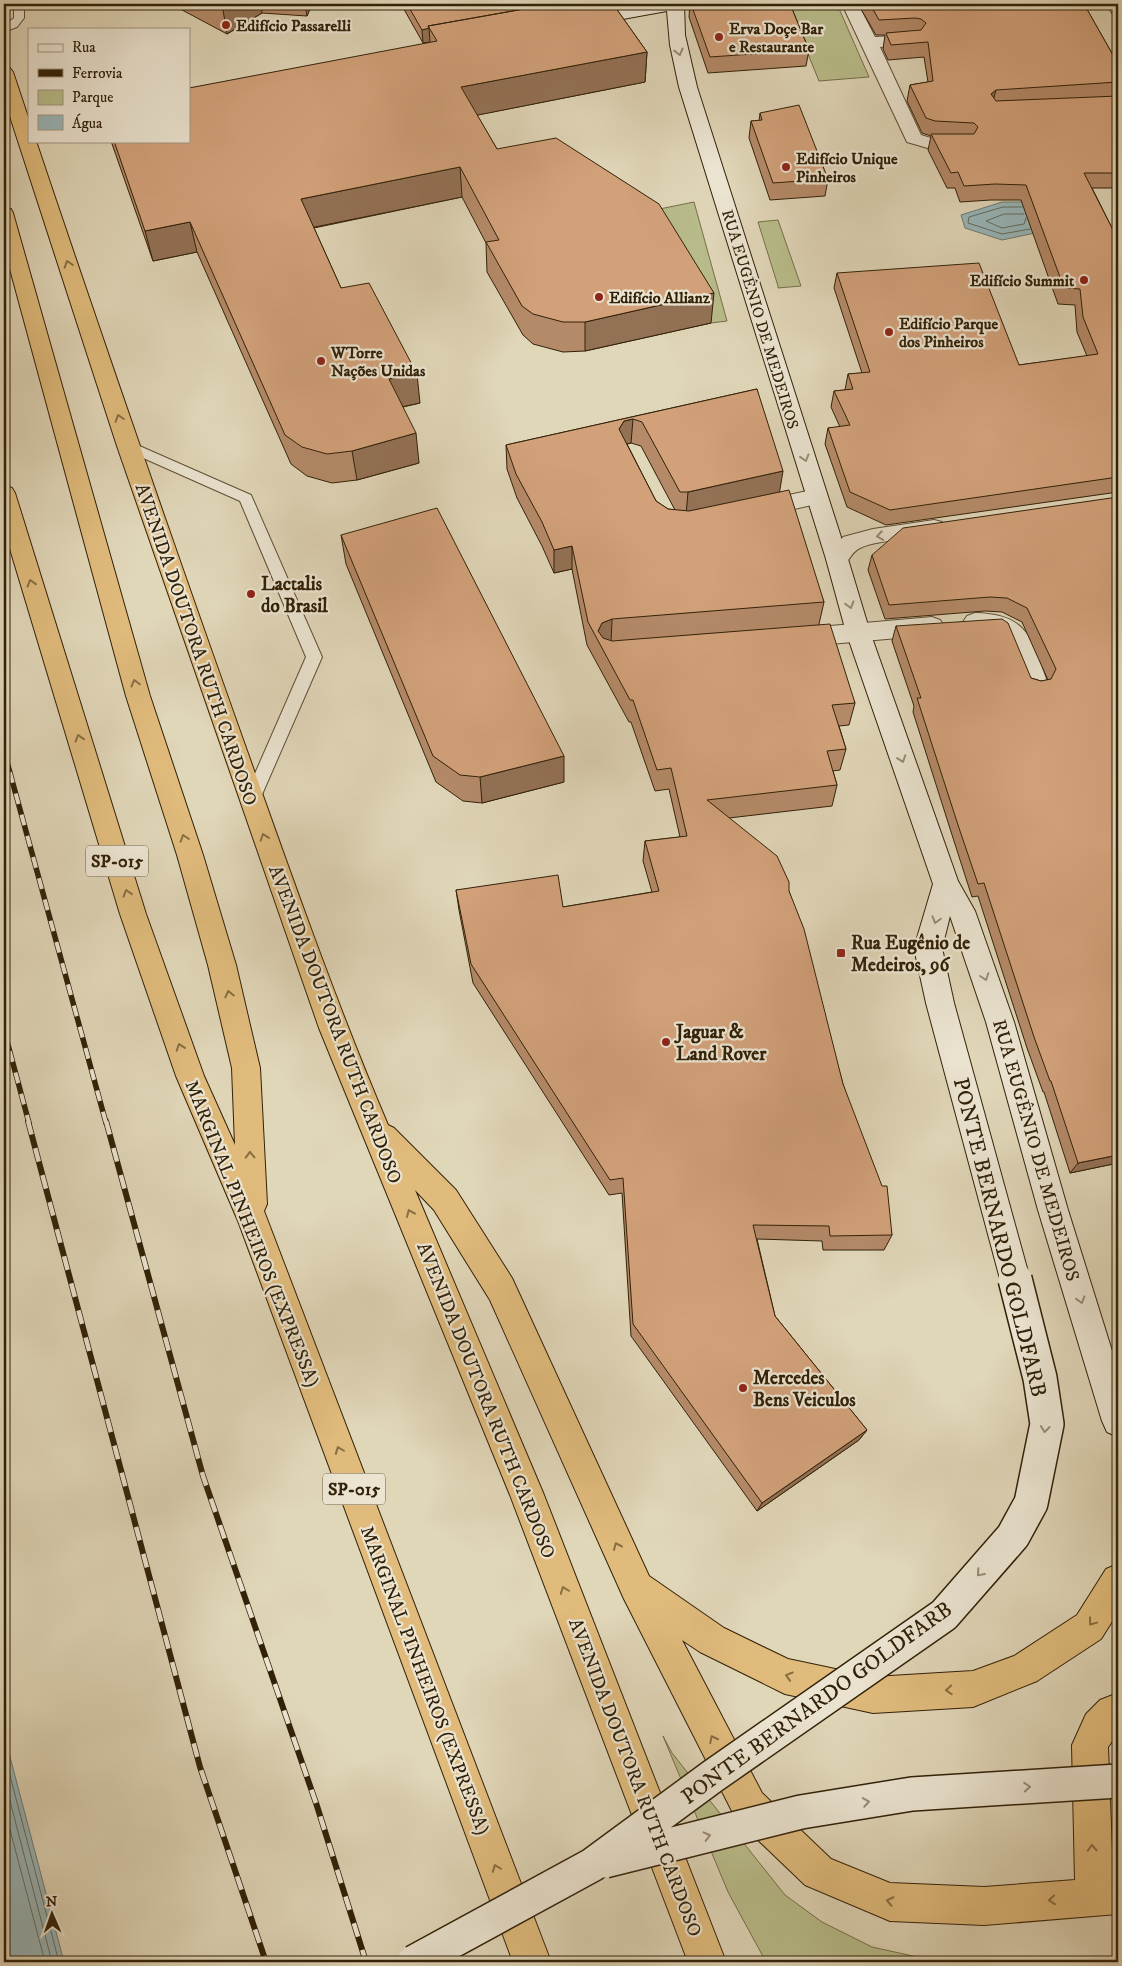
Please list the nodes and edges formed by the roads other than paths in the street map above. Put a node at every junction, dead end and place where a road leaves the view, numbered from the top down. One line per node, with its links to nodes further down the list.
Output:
1 (19, 4): 7 (lane)
2 (675, 4): 6 (main road); 17 (main road, RUA EUGÊNIO DE MEDEIROS, one-way to 17)
3 (850, 4): 9 (main road)
4 (1115, 4): 5 (main road)
5 (1118, 10)
6 (566, 24)
7 (4, 29)
8 (912, 40): 9 (main road)
9 (868, 43): 13 (main road)
10 (4, 72): 11 (highway, AVENIDA DOUTORA RUTH CARDOSO)
11 (25, 123)
12 (31, 142): 15 (highway, AVENIDA DOUTORA RUTH CARDOSO, one-way to 12)
13 (964, 144)
14 (4, 213): 27 (highway, one-way to 14)
15 (128, 446): 24 (highway, AVENIDA DOUTORA RUTH CARDOSO); 24 (lane)
16 (4, 493): 27 (highway, MARGINAL PINHEIROS (EXPRESSA) / SP-015, one-way to 16)
17 (817, 496): 18 (main road); 20 (main road, RUA EUGÊNIO DE MEDEIROS)
18 (736, 515)
19 (952, 525): 20 (main road, one-way to 20)
20 (837, 558): 21 (main road, RUA EUGÊNIO DE MEDEIROS, one-way to 21)
21 (858, 632): 22 (main road); 23 (main road); 25 (main road, RUA EUGÊNIO DE MEDEIROS, one-way to 25)
22 (771, 640)
23 (1036, 684)
24 (252, 800): 26 (highway, AVENIDA DOUTORA RUTH CARDOSO, one-way to 24)
25 (946, 884): 28 (main road, RUA EUGÊNIO DE MEDEIROS, one-way to 28); 33 (main road, PONTE BERNARDO GOLDFARB, one-way to 33, bridge)
26 (374, 1128): 30 (highway, one-way to 26); 37 (highway, AVENIDA DOUTORA RUTH CARDOSO, one-way to 26)
27 (253, 1221): 36 (highway, MARGINAL PINHEIROS (EXPRESSA) / SP-015, one-way to 27)
28 (1118, 1421)
29 (1118, 1581): 30 (highway, one-way to 30)
30 (636, 1587): 34 (highway, one-way to 30)
31 (1118, 1712): 34 (highway, one-way to 31)
32 (1118, 1780): 33 (main road, PONTE BERNARDO GOLDFARB, one-way to 32, bridge)
33 (592, 1865): 35 (main road, PONTE BERNARDO GOLDFARB, bridge)
34 (1106, 1896)
35 (414, 1962)
36 (532, 1962)
37 (707, 1962)

